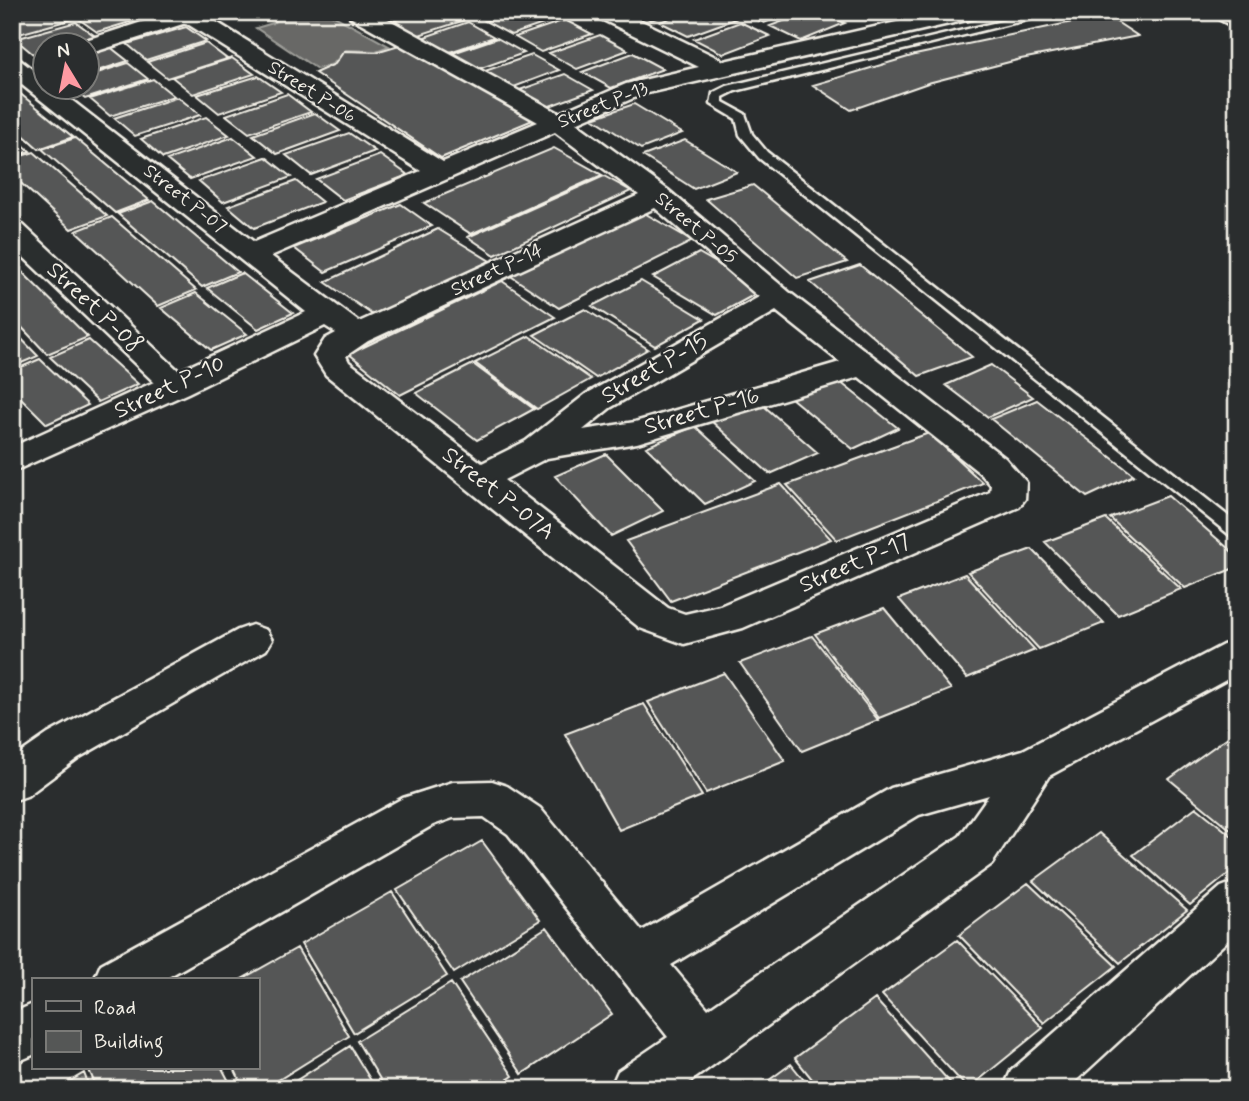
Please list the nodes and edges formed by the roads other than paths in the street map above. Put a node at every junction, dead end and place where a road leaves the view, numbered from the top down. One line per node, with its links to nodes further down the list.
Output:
1 (358, 12): 14 (street, Street P-05)
2 (605, 12): 13 (street)
3 (971, 12): 9 (street, Street P-13)
4 (1054, 12): 27 (lane)
5 (1211, 12): 8 (lane)
6 (189, 13): 10 (street); 15 (street, Street P-06)
7 (851, 17): 9 (street)
8 (1237, 26)
9 (886, 32): 13 (street, Street P-13)
10 (102, 42)
11 (32, 64): 12 (street)
12 (14, 69): 18 (street, Street P-07)
13 (721, 69): 14 (street, Street P-13)
14 (559, 123): 15 (street, Street P-13); 16 (street, Street P-05)
15 (441, 172): 18 (street, Street P-13)
16 (658, 196): 19 (street, Street P-05); 20 (street, Street P-14)
17 (12, 230): 22 (street, Street P-08)
18 (253, 253): 20 (street, Street P-07)
19 (778, 298): 21 (street, Street P-05); 23 (street, Street P-15)
20 (340, 331): 22 (street, Street P-10); 25 (street, Street P-07A)
21 (864, 365): 23 (street, Street P-16); 26 (street, Street P-05)
22 (177, 386): 24 (street, Street P-10)
23 (538, 449): 25 (street)
24 (12, 461)
25 (479, 478): 28 (street, Street P-07A)
26 (1009, 482): 28 (street, Street P-17)
27 (1237, 532)
28 (684, 629)
29 (252, 640): 32 (street)
30 (1237, 656): 31 (street)
31 (1034, 764): 34 (street); 38 (street)
32 (12, 783)
33 (1237, 902): 40 (street)
34 (638, 959): 35 (street); 38 (street)
35 (122, 978)
36 (32, 1029): 37 (street)
37 (12, 1040)
38 (703, 1042): 39 (street)
39 (636, 1089)
40 (1029, 1089)

